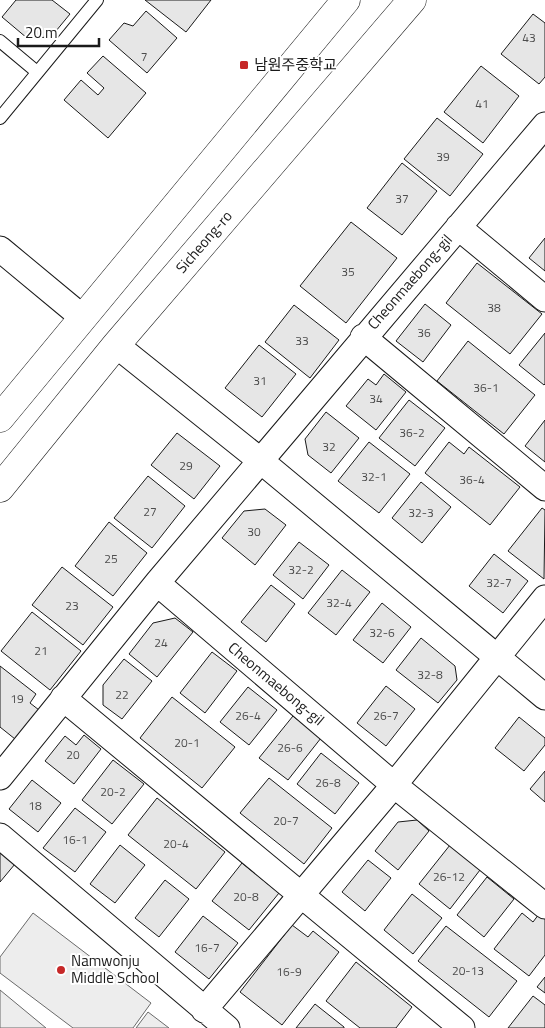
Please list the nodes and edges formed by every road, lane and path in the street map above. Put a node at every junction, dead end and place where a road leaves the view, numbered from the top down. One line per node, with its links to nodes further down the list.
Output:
1 (97, 0): 5 (lane)
2 (346, 0): 11 (street)
3 (412, 0): 13 (street, Sicheong-ro)
4 (0, 41): 5 (lane)
5 (37, 72): 6 (lane)
6 (0, 118)
7 (545, 125): 8 (street, Cheonmaebong-gil)
8 (458, 228): 10 (street, Cheonmaebong-gil); 12 (street, Cheonmaebong-gil)
9 (0, 249): 11 (street)
10 (545, 299)
11 (82, 317): 13 (street); 14 (street)
12 (363, 337): 15 (street, Cheonmaebong-gil); 17 (street, Cheonmaebong-gil)
13 (116, 345): 15 (street); 16 (street, Sicheong-ro)
14 (0, 418)
15 (261, 461): 18 (street, Cheonmaebong-gil); 20 (street)
16 (0, 488)
17 (545, 488)
18 (157, 584): 22 (street, Cheonmaebong-gil); 24 (street, Cheonmaebong-gil)
19 (545, 598): 20 (street)
20 (496, 657): 21 (street); 24 (street)
21 (545, 697)
22 (63, 698): 23 (street, Cheonmaebong-gil); 26 (street)
23 (0, 777)
24 (394, 785): 26 (street); 27 (street, Cheonmaebong-gil)
25 (0, 836): 28 (street)
26 (301, 897): 28 (street); 30 (street)
27 (545, 906)
28 (204, 1010): 29 (street)
29 (227, 1028)
30 (462, 1028)

